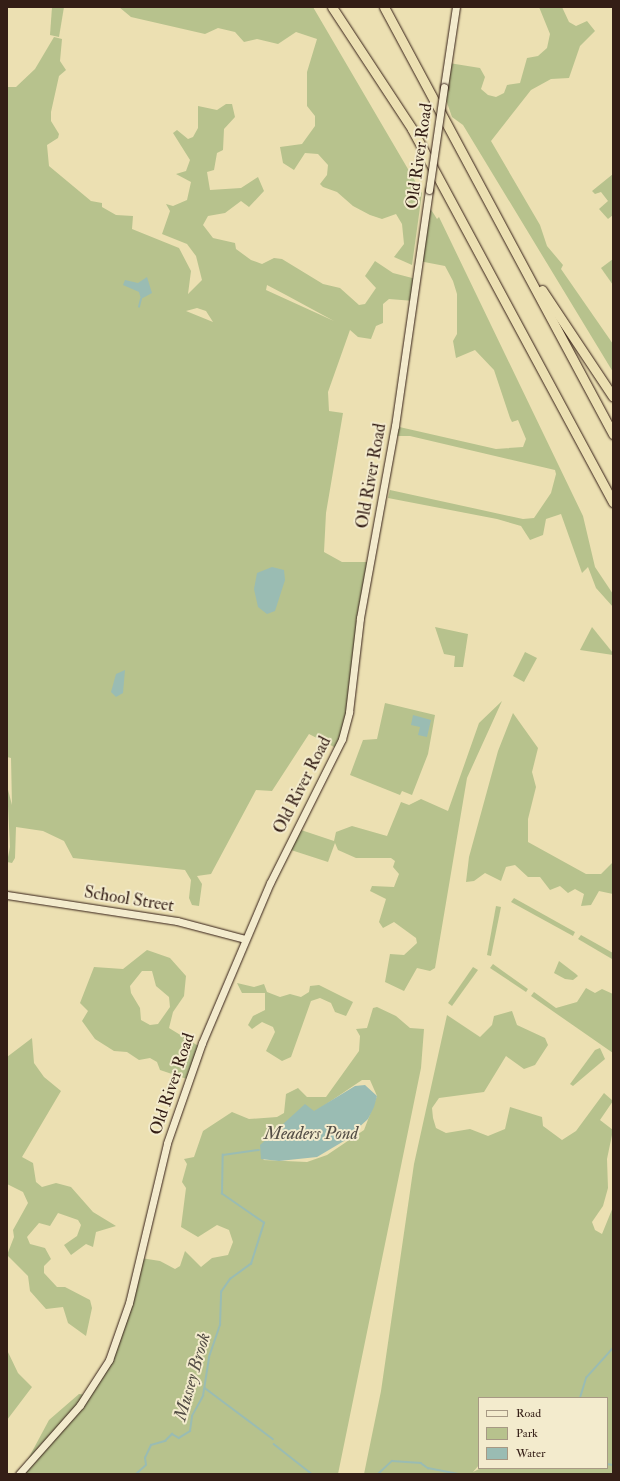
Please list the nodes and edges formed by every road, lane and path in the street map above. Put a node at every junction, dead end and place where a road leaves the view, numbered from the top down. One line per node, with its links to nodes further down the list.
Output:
1 (332, 7): 7 (highway)
2 (384, 7): 4 (highway)
3 (456, 7): 9 (main road, Old River Road, bridge)
4 (514, 250): 5 (highway); 6 (highway)
5 (613, 397)
6 (613, 434)
7 (613, 502)
8 (7, 895): 9 (main road, School Street)
9 (245, 939): 10 (main road, Old River Road)
10 (19, 1474)

